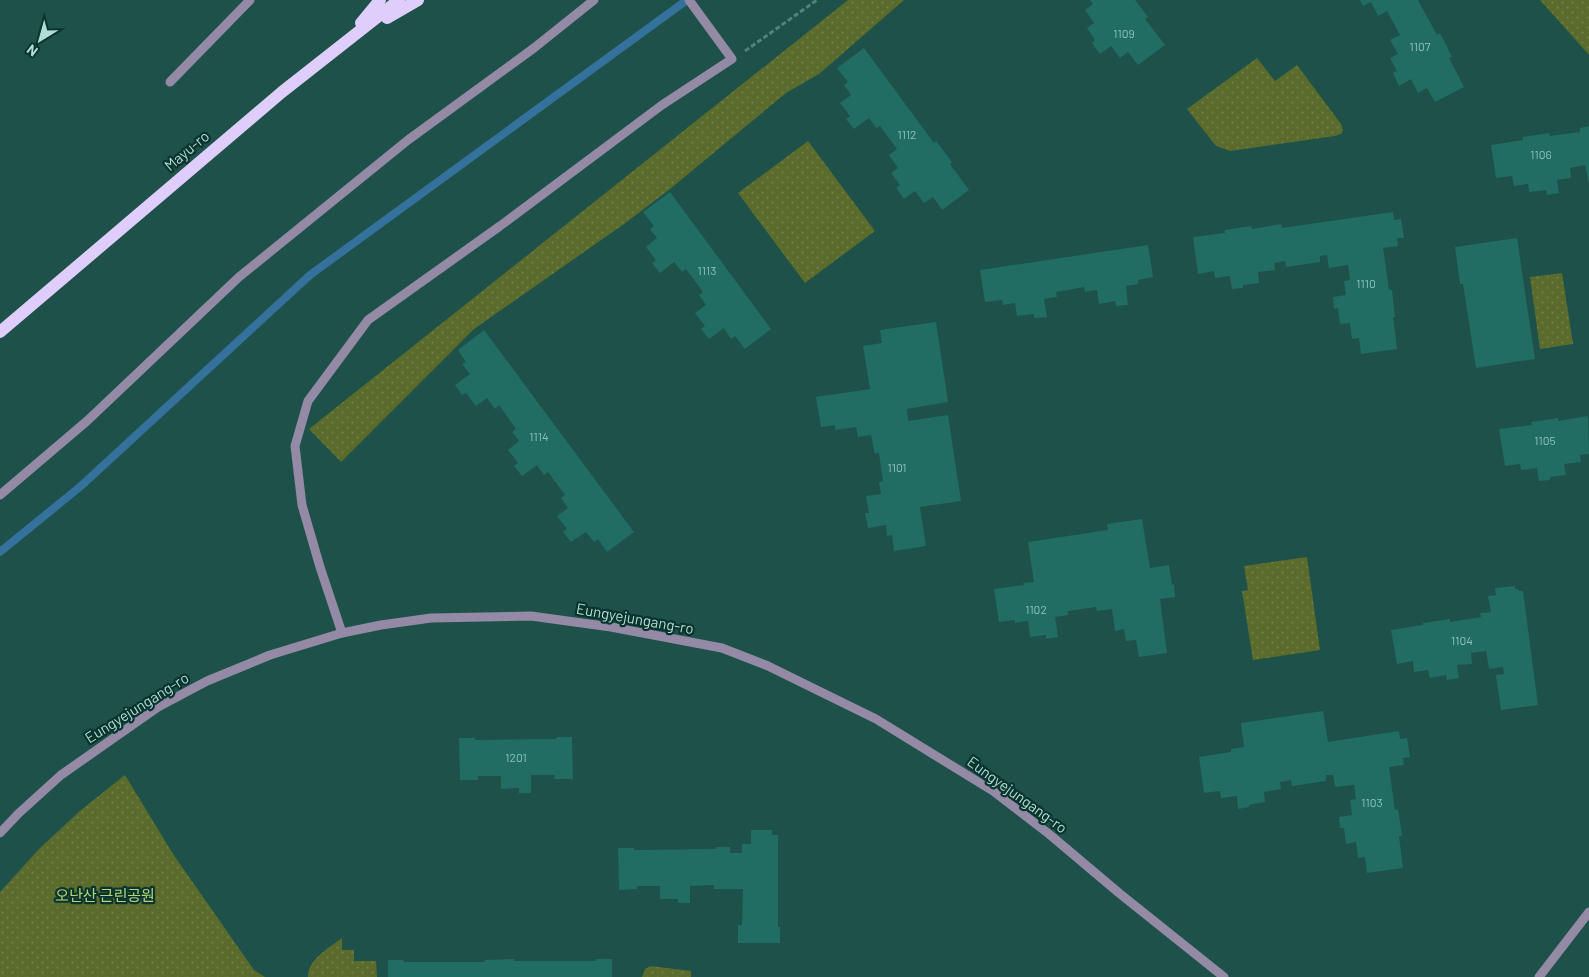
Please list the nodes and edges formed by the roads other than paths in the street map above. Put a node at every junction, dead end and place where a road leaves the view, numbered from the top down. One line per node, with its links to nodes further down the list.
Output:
1 (250, 0): 8 (street)
2 (380, 0): 7 (main road)
3 (399, 0): 7 (main road, Mayu-ro)
4 (418, 0): 7 (main road)
5 (594, 0): 10 (street)
6 (689, 0): 11 (street)
7 (344, 44): 9 (main road, Mayu-ro)
8 (170, 82)
9 (0, 332)
10 (0, 495)
11 (342, 633): 12 (street, Eungyejungang-ro); 14 (street, Eungyejungang-ro)
12 (0, 833)
13 (1589, 912): 15 (street)
14 (1224, 977)
15 (1539, 977)

